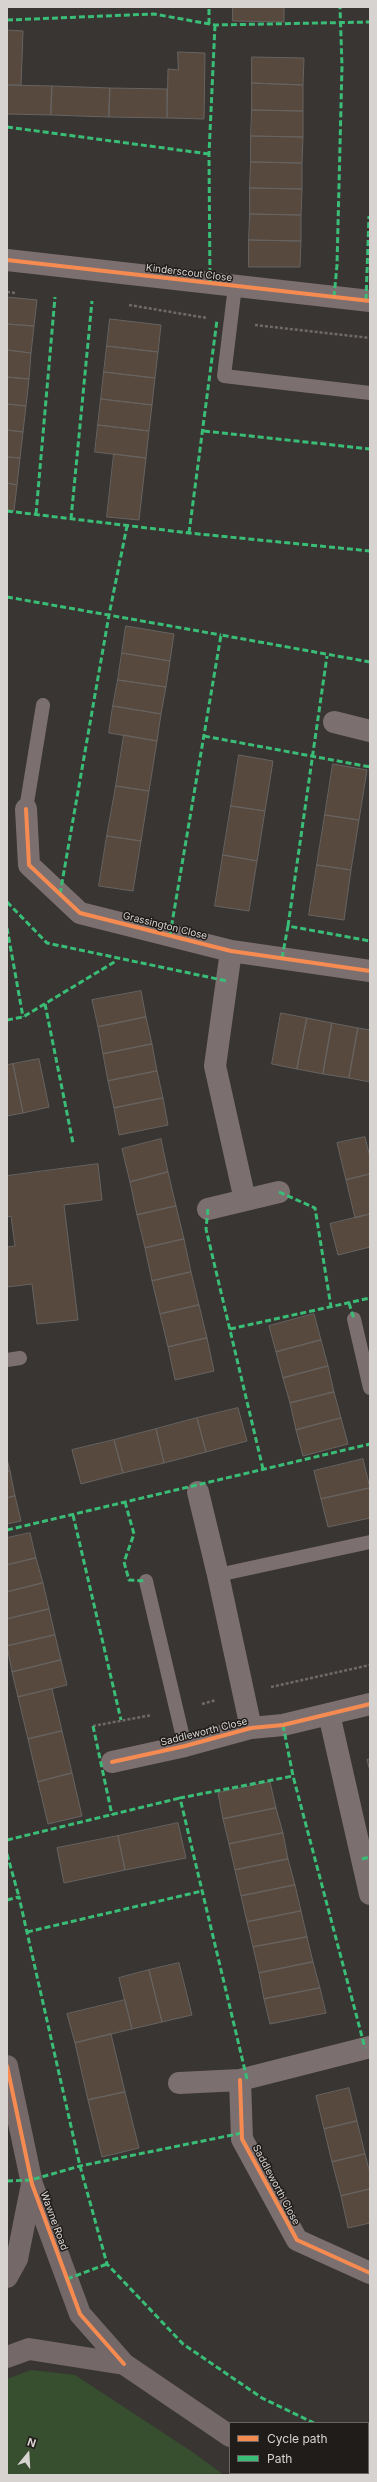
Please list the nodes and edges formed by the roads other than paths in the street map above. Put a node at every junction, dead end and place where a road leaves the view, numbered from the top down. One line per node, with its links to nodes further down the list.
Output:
1 (7, 260): 2 (street, Kinderscout Close)
2 (235, 286): 3 (street, Kinderscout Close); 4 (lane)
3 (370, 301)
4 (370, 393)
5 (43, 704): 8 (lane)
6 (334, 722): 7 (street)
7 (370, 731)
8 (26, 809): 9 (street, Grassington Close)
9 (231, 951): 10 (street, Grassington Close); 12 (street)
10 (370, 971)
11 (279, 1192): 12 (street)
12 (245, 1200): 13 (street)
13 (208, 1208)
14 (354, 1319): 15 (lane)
15 (370, 1388)
16 (198, 1492): 18 (street, Saddleworth Close)
17 (370, 1542): 18 (lane)
18 (218, 1574): 22 (street, Saddleworth Close)
19 (146, 1581): 23 (lane)
20 (370, 1704): 21 (street, Saddleworth Close)
21 (329, 1714): 22 (street, Saddleworth Close); 25 (street)
22 (251, 1728): 23 (street, Saddleworth Close)
23 (185, 1746): 24 (street, Saddleworth Close)
24 (112, 1762)
25 (370, 1894)
26 (370, 2047): 28 (street)
27 (7, 2066): 30 (street, Wawne Road)
28 (240, 2080): 29 (street); 31 (street, Saddleworth Close)
29 (179, 2084)
30 (32, 2184): 32 (street, Wawne Road); 34 (street, Wawne Road)
31 (370, 2272)
32 (7, 2277)
33 (7, 2357): 34 (street)
34 (124, 2364): 35 (street)
35 (229, 2435)

